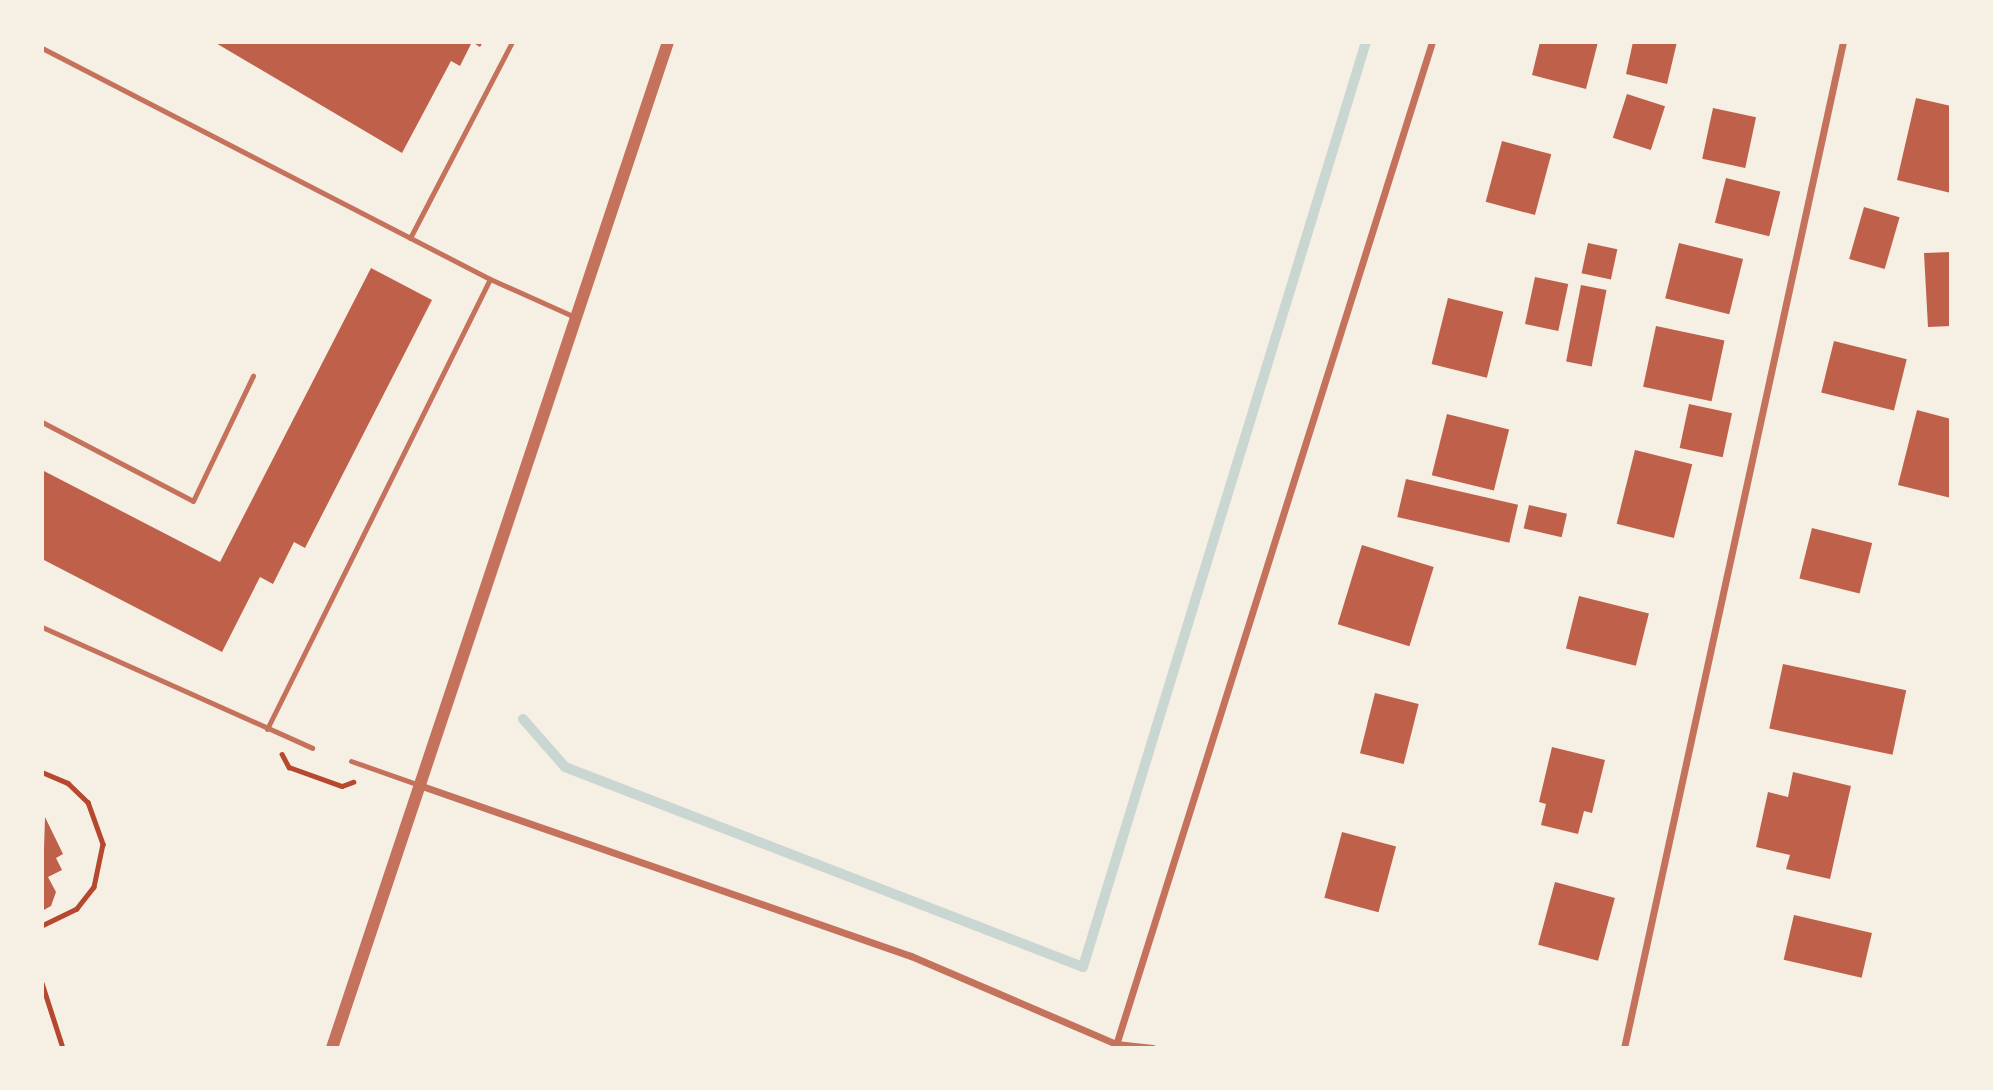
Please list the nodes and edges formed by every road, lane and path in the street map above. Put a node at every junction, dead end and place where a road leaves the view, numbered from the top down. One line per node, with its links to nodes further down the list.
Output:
1 (512, 42): 6 (lane)
2 (668, 42): 8 (street)
3 (1432, 42): 20 (street)
4 (1843, 42): 24 (street)
5 (42, 48): 6 (lane)
6 (410, 238): 7 (lane)
7 (490, 279): 8 (lane); 12 (lane)
8 (575, 317): 17 (street)
9 (253, 376): 10 (lane)
10 (42, 422)
11 (42, 626): 12 (lane)
12 (267, 729): 13 (lane); 16 (path)
13 (312, 748)
14 (351, 761): 16 (lane)
15 (42, 772): 18 (path)
16 (384, 773): 17 (lane)
17 (419, 785): 20 (street); 22 (street)
18 (42, 926)
19 (42, 983): 21 (path)
20 (1115, 1046): 23 (street)
21 (63, 1048)
22 (332, 1048)
23 (1153, 1048)
24 (1624, 1048)

